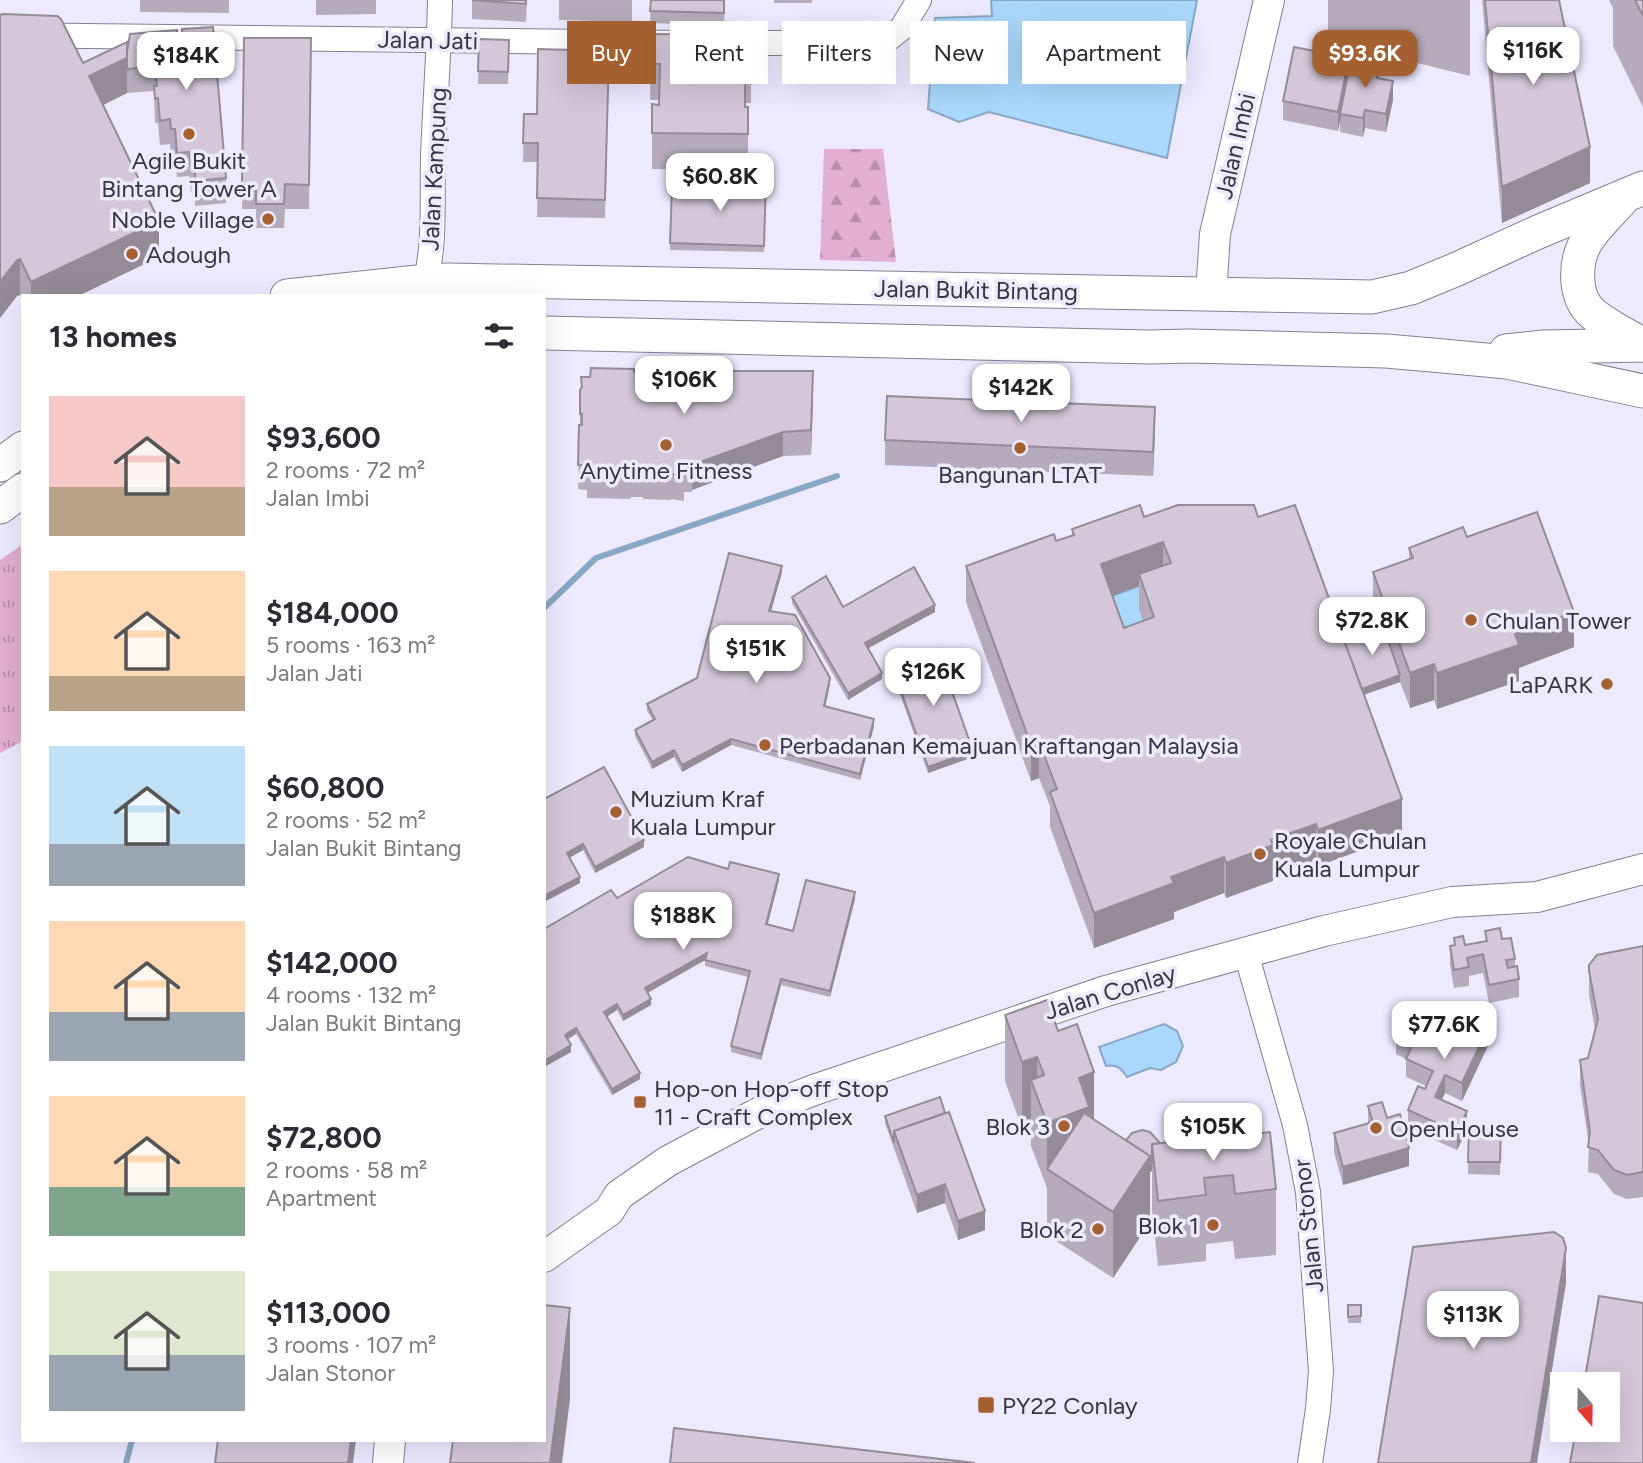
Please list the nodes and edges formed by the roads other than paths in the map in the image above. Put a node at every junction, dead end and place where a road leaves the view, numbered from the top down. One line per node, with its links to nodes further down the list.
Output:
1 (440, 0): 5 (street, Jalan Kampung)
2 (919, 0): 5 (street, Jalan Jati)
3 (1269, 0): 9 (street, Jalan Imbi)
4 (0, 35): 5 (street, Jalan Jati)
5 (439, 40): 7 (street, Jalan Kampung)
6 (1636, 190): 9 (main road, Jalan Bukit Bintang); 11 (main road)
7 (424, 288): 8 (main road, Jalan Bukit Bintang); 9 (main road, Jalan Bukit Bintang)
8 (321, 294)
9 (1211, 294): 12 (main road)
10 (546, 333): 12 (main road)
11 (1643, 345): 13 (main road)
12 (1268, 348): 13 (main road)
13 (1443, 356): 14 (main road)
14 (1643, 391)
15 (21, 449): 16 (main road)
16 (0, 465)
17 (21, 492): 18 (main road)
18 (0, 508)
19 (1643, 869): 20 (street, Jalan Conlay)
20 (1246, 953): 21 (street, Jalan Conlay); 24 (street, Jalan Stonor)
21 (546, 1256)
22 (390, 1442): 23 (street)
23 (388, 1463)
24 (1310, 1463)

